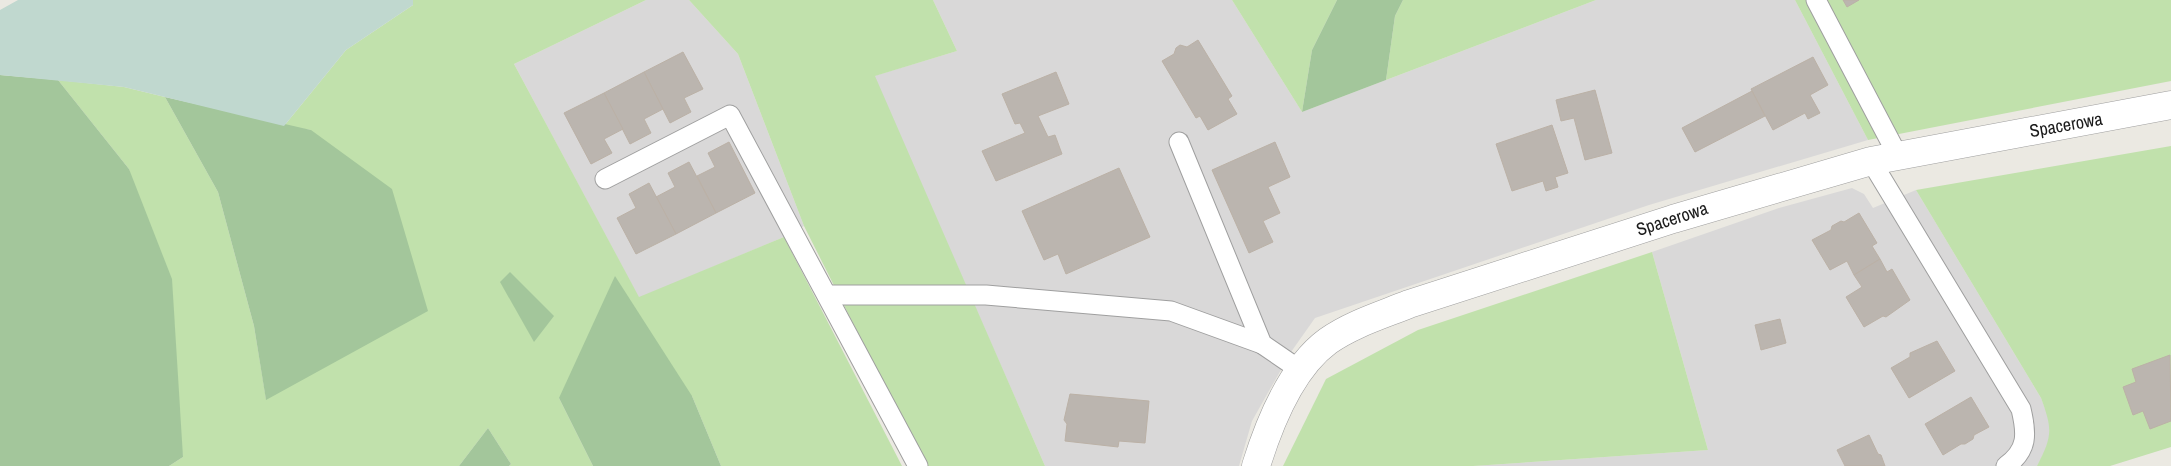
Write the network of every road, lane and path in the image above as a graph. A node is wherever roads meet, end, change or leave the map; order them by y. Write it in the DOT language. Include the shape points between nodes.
graph roads {
  1 [pos="1816,0"];
  2 [pos="2171,105"];
  3 [pos="1179,142"];
  4 [pos="1898,156"];
  5 [pos="1871,161"];
  6 [pos="605,179"];
  7 [pos="827,295"];
  8 [pos="1262,344"];
  9 [pos="1300,370"];
  10 [pos="918,466"];
  11 [pos="1256,466"];
  12 [pos="2006,466"];
  1 -- 4 [label="lane"];
  2 -- 4 [label="street, Spacerowa"];
  3 -- 8 [label="lane"];
  4 -- 5 [label="street, Spacerowa"];
  5 -- 9 [label="street, Spacerowa" via="1673,219 1409,304 1367,320 1328,341"];
  5 -- 12 [label="lane" via="2022,409 2026,429 2022,450"];
  6 -- 7 [label="lane" via="730,115"];
  7 -- 8 [label="lane" via="986,295 1171,311"];
  7 -- 10 [label="lane"];
  8 -- 9 [label="lane"];
  9 -- 11 [label="street, Spacerowa" via="1278,405"];
}
